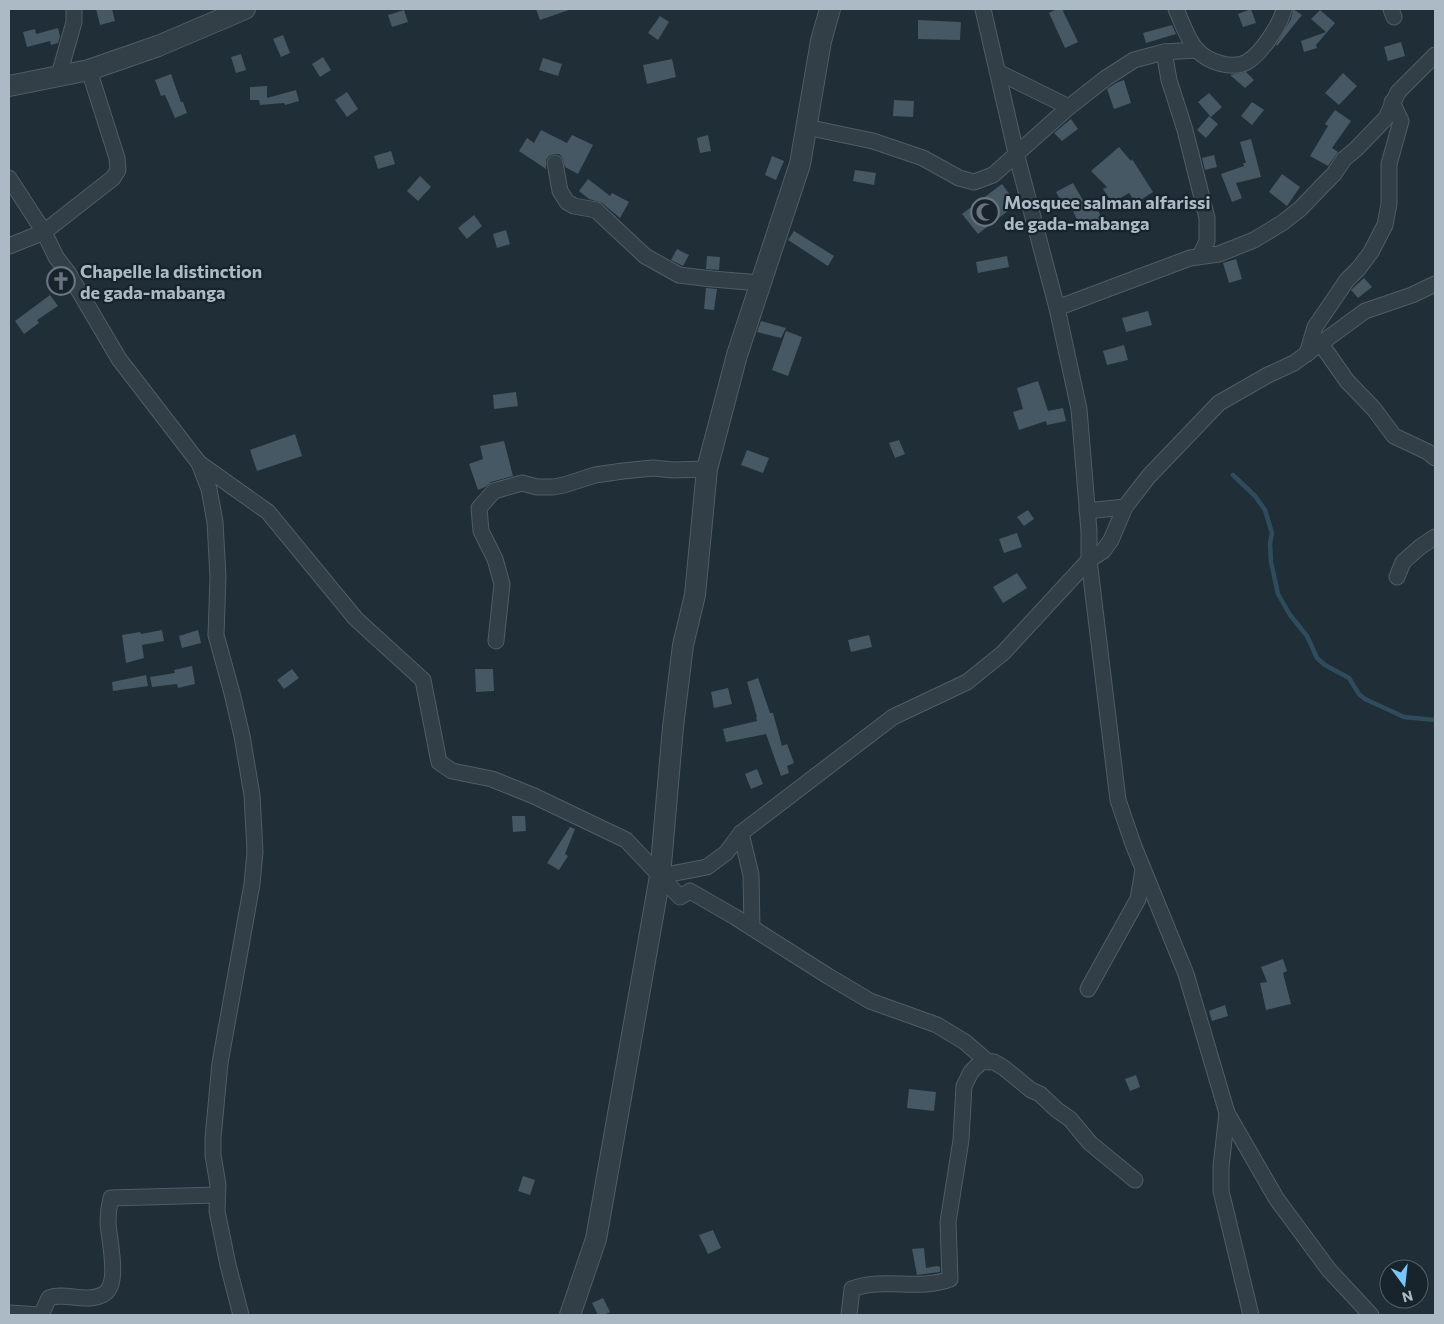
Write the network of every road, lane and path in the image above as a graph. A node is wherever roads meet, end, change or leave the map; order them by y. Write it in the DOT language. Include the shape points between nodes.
graph roads {
  1 [pos="74,9"];
  2 [pos="244,9"];
  3 [pos="830,9"];
  4 [pos="983,9"];
  5 [pos="1176,9"];
  6 [pos="1284,9"];
  7 [pos="1197,50"];
  8 [pos="1164,52"];
  9 [pos="1435,55"];
  10 [pos="89,70"];
  11 [pos="998,72"];
  12 [pos="59,75"];
  13 [pos="9,86"];
  14 [pos="1392,102"];
  15 [pos="1069,107"];
  16 [pos="806,127"];
  17 [pos="1016,153"];
  18 [pos="555,162"];
  19 [pos="9,178"];
  20 [pos="44,232"];
  21 [pos="9,246"];
  22 [pos="1200,256"];
  23 [pos="761,283"];
  24 [pos="1435,284"];
  25 [pos="1057,308"];
  26 [pos="1321,344"];
  27 [pos="1307,354"];
  28 [pos="1435,458"];
  29 [pos="199,463"];
  30 [pos="707,469"];
  31 [pos="1125,507"];
  32 [pos="1087,511"];
  33 [pos="1435,537"];
  34 [pos="1089,560"];
  35 [pos="1397,576"];
  36 [pos="496,641"];
  37 [pos="741,833"];
  38 [pos="1143,869"];
  39 [pos="660,876"];
  40 [pos="752,928"];
  41 [pos="1088,989"];
  42 [pos="988,1062"];
  43 [pos="1227,1113"];
  44 [pos="1135,1180"];
  45 [pos="217,1195"];
  46 [pos="9,1313"];
  47 [pos="241,1315"];
  48 [pos="570,1315"];
  49 [pos="849,1315"];
  50 [pos="1251,1315"];
  51 [pos="1370,1315"];
  1 -- 12 [label="street" via="74,22"];
  2 -- 10 [label="street" via="158,46"];
  3 -- 16 [label="street"];
  4 -- 11 [label="street"];
  5 -- 7 [label="street"];
  6 -- 7 [label="street" via="1283,17 1264,46 1247,62 1228,65"];
  7 -- 8 [label="street"];
  8 -- 15 [label="street" via="1134,60"];
  8 -- 22 [label="street" via="1207,218 1207,241"];
  9 -- 14 [label="street"];
  10 -- 12 [label="street"];
  10 -- 20 [label="street" via="118,170 113,178"];
  11 -- 15 [label="street"];
  11 -- 17 [label="street"];
  12 -- 13 [label="street"];
  14 -- 22 [label="street" via="1386,118 1344,158 1334,174 1300,209 1254,240 1219,254"];
  14 -- 27 [label="street" via="1400,121 1389,164 1389,204 1385,225 1371,252 1315,327"];
  15 -- 17 [label="street"];
  16 -- 17 [label="street" via="873,141 922,158 959,178 974,182 993,175"];
  16 -- 23 [label="street" via="794,181"];
  17 -- 25 [label="street"];
  18 -- 23 [label="street" via="560,191 568,202 596,210 645,256 680,275"];
  19 -- 20 [label="street"];
  20 -- 21 [label="street"];
  20 -- 29 [label="street" via="119,359"];
  22 -- 25 [label="street"];
  23 -- 30 [label="street" via="737,355"];
  24 -- 26 [label="street" via="1365,311"];
  25 -- 32 [label="street" via="1079,409"];
  26 -- 27 [label="street"];
  26 -- 28 [label="street" via="1347,381 1394,436"];
  27 -- 31 [label="street" via="1219,403"];
  29 -- 39 [label="street" via="268,512 356,619 423,680 439,762 452,770 492,780 534,796 626,840"];
  29 -- 45 [label="street" via="210,489 216,522 216,635 242,736 252,795 256,852 220,1063 213,1155"];
  30 -- 36 [label="street" via="623,471 559,486 537,487 522,483 494,491 479,508 481,531 496,559 502,584"];
  30 -- 39 [label="street" via="695,595 683,645 673,727"];
  31 -- 32 [label="street"];
  31 -- 34 [label="street" via="1111,540 1103,551"];
  32 -- 34 [label="street"];
  33 -- 35 [label="street" via="1403,562"];
  34 -- 37 [label="street" via="1003,654 967,682 892,717"];
  34 -- 38 [label="street" via="1118,800"];
  37 -- 39 [label="street" via="726,853 707,866"];
  37 -- 40 [label="street" via="751,876"];
  38 -- 41 [label="street" via="1138,899"];
  38 -- 43 [label="street" via="1186,974"];
  39 -- 40 [label="street" via="680,897 690,891"];
  39 -- 48 [label="street" via="596,1239"];
  40 -- 42 [label="street" via="870,1001 936,1025 965,1042"];
  42 -- 44 [label="street" via="1004,1068 1040,1094 1070,1119 1090,1143"];
  42 -- 49 [label="street" via="982,1061 964,1086 961,1140 948,1222 950,1280 936,1284 863,1285 852,1289"];
  43 -- 50 [label="street" via="1221,1167 1222,1191"];
  43 -- 51 [label="street" via="1276,1198 1329,1270"];
  45 -- 46 [label="street" via="111,1198 108,1220 113,1274 107,1292 89,1298 49,1298 41,1315"];
  45 -- 47 [label="street" via="217,1211"];
}
